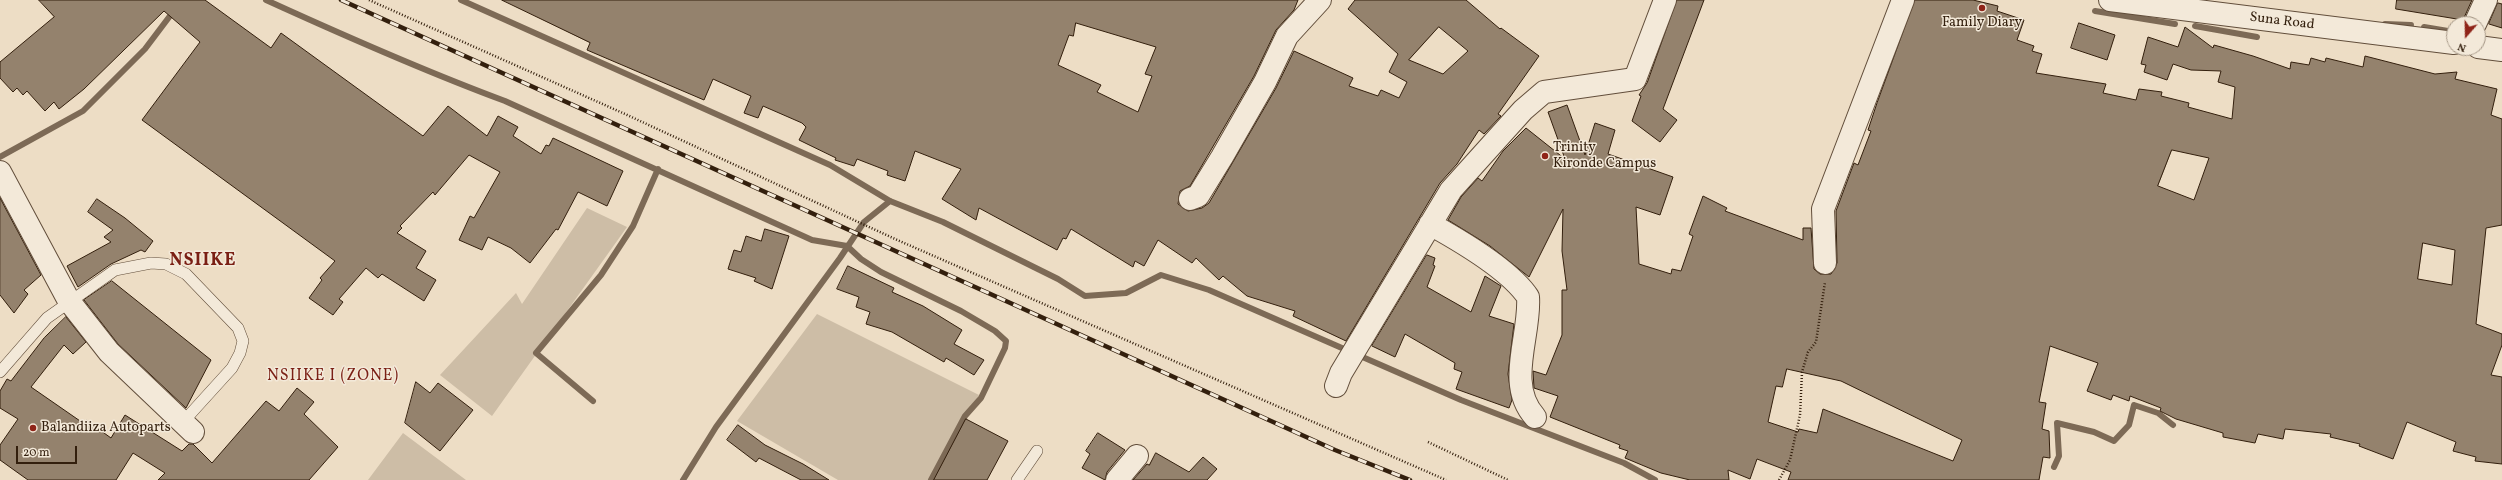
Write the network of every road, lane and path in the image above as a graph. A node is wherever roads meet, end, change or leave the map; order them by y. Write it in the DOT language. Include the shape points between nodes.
graph roads {
  1 [pos="369,0"];
  2 [pos="1320,0"];
  3 [pos="1665,0"];
  4 [pos="1903,0"];
  5 [pos="2486,0"];
  6 [pos="2124,1"];
  7 [pos="2479,16"];
  8 [pos="2446,42"];
  9 [pos="2486,48"];
  10 [pos="2502,50"];
  11 [pos="0,172"];
  12 [pos="1190,199"];
  13 [pos="1430,224"];
  14 [pos="1825,263"];
  15 [pos="69,301"];
  16 [pos="0,372"];
  17 [pos="1336,386"];
  18 [pos="1534,417"];
  19 [pos="188,427"];
  20 [pos="1428,442"];
  21 [pos="1037,451"];
  22 [pos="1137,456"];
  23 [pos="1017,480"];
  24 [pos="1117,480"];
  25 [pos="1446,480"];
  26 [pos="1508,480"];
  27 [pos="1779,480"];
  1 -- 25 [label="path" via="625,114 895,240"];
  2 -- 12 [label="street" via="1287,36 1222,157 1198,196"];
  3 -- 13 [label="street" via="1635,79 1544,92 1523,110 1469,168 1451,190"];
  4 -- 14 [label="street" via="1823,209"];
  5 -- 7 [label="street"];
  6 -- 8 [label="street, Suna Road"];
  9 -- 10 [label="street"];
  11 -- 15 [label="street"];
  13 -- 17 [label="street"];
  13 -- 18 [label="street" via="1460,241 1506,275 1528,296 1521,383 1525,404"];
  14 -- 27 [label="path" via="1824,292 1816,342 1808,352 1802,372 1800,415 1790,460"];
  15 -- 16 [label="lane" via="47,318"];
  15 -- 19 [label="street" via="109,352"];
  15 -- 19 [label="lane" via="115,270 166,264 186,274 238,328 243,341 240,353 232,368"];
  20 -- 26 [label="path"];
  21 -- 23 [label="lane"];
  22 -- 24 [label="street"];
}
